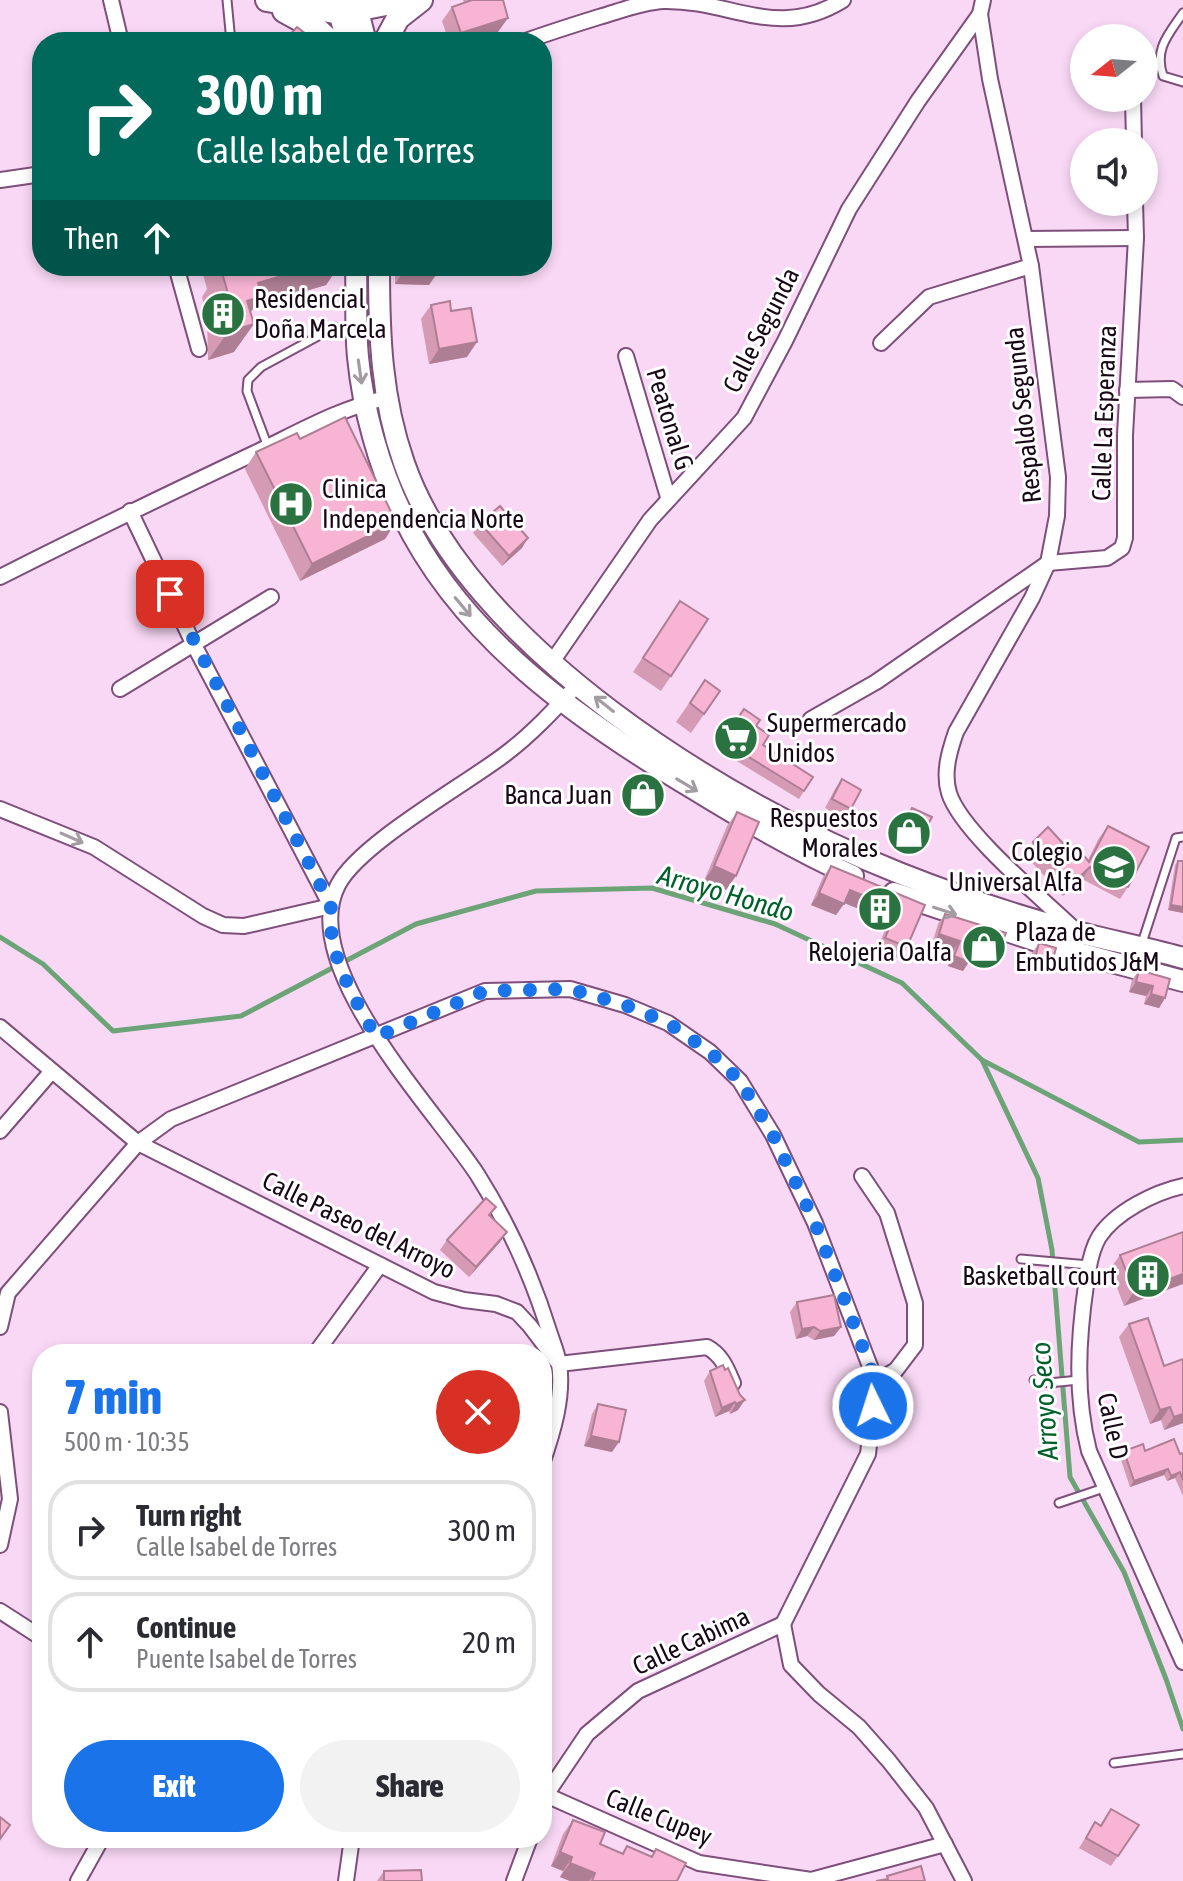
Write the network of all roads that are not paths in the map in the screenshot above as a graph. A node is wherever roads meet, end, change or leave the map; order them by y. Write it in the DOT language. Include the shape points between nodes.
graph roads {
  1 [pos="111,0"];
  2 [pos="227,0"];
  3 [pos="264,0"];
  4 [pos="406,0"];
  5 [pos="421,0"];
  6 [pos="843,0"];
  7 [pos="638,2"];
  8 [pos="347,6"];
  9 [pos="982,7"];
  10 [pos="1183,13"];
  11 [pos="119,32"];
  12 [pos="230,32"];
  13 [pos="319,32"];
  14 [pos="347,32"];
  15 [pos="361,32"];
  16 [pos="390,32"];
  17 [pos="552,32"];
  18 [pos="1183,82"];
  19 [pos="32,175"];
  20 [pos="0,180"];
  21 [pos="1135,216"];
  22 [pos="1136,238"];
  23 [pos="1026,239"];
  24 [pos="1031,266"];
  25 [pos="179,276"];
  26 [pos="356,276"];
  27 [pos="379,276"];
  28 [pos="335,327"];
  29 [pos="881,343"];
  30 [pos="199,349"];
  31 [pos="626,356"];
  32 [pos="1127,390"];
  33 [pos="1183,397"];
  34 [pos="386,398"];
  35 [pos="364,402"];
  36 [pos="268,447"];
  37 [pos="668,497"];
  38 [pos="130,511"];
  39 [pos="1048,563"];
  40 [pos="0,577"];
  41 [pos="271,597"];
  42 [pos="193,643"];
  43 [pos="552,662"];
  44 [pos="578,684"];
  45 [pos="120,689"];
  46 [pos="562,701"];
  47 [pos="811,719"];
  48 [pos="0,809"];
  49 [pos="1183,837"];
  50 [pos="331,906"];
  51 [pos="1076,931"];
  52 [pos="1141,947"];
  53 [pos="1183,958"];
  54 [pos="1183,981"];
  55 [pos="0,1027"];
  56 [pos="376,1037"];
  57 [pos="52,1071"];
  58 [pos="0,1131"];
  59 [pos="138,1143"];
  60 [pos="862,1176"];
  61 [pos="1183,1186"];
  62 [pos="1021,1259"];
  63 [pos="380,1265"];
  64 [pos="1089,1265"];
  65 [pos="4,1291"];
  66 [pos="0,1327"];
  67 [pos="322,1344"];
  68 [pos="544,1344"];
  69 [pos="552,1355"];
  70 [pos="559,1364"];
  71 [pos="1034,1380"];
  72 [pos="1076,1380"];
  73 [pos="876,1382"];
  74 [pos="742,1401"];
  75 [pos="0,1412"];
  76 [pos="552,1434"];
  77 [pos="1098,1490"];
  78 [pos="1059,1503"];
  79 [pos="0,1545"];
  80 [pos="0,1611"];
  81 [pos="783,1624"];
  82 [pos="32,1632"];
  83 [pos="1178,1636"];
  84 [pos="1183,1662"];
  85 [pos="1179,1755"];
  86 [pos="1114,1763"];
  87 [pos="552,1788"];
  88 [pos="552,1803"];
  89 [pos="945,1844"];
  90 [pos="96,1848"];
  91 [pos="351,1848"];
  92 [pos="526,1848"];
  93 [pos="78,1881"];
  94 [pos="346,1881"];
  95 [pos="514,1881"];
  96 [pos="964,1881"];
  1 -- 11 [label="street"];
  2 -- 12 [label="lane"];
  3 -- 8 [label="main road"];
  3 -- 13 [label="main road"];
  4 -- 8 [label="main road"];
  5 -- 16 [label="main road" via="398,18"];
  6 -- 7 [label="street" via="794,19 692,2"];
  7 -- 17 [label="street"];
  8 -- 14 [label="main road"];
  8 -- 15 [label="main road"];
  9 -- 23 [label="street, Respaldo Segunda" via="990,79"];
  9 -- 37 [label="street, Calle Segunda" via="849,209 744,418"];
  10 -- 18 [label="lane" via="1158,60 1163,76"];
  19 -- 20 [label="street"];
  21 -- 22 [label="street, Calle La Esperanza"];
  22 -- 23 [label="street"];
  22 -- 32 [label="street, Calle La Esperanza"];
  23 -- 24 [label="street, Respaldo Segunda"];
  24 -- 29 [label="street" via="929,297"];
  24 -- 39 [label="street, Respaldo Segunda" via="1058,477"];
  25 -- 30 [label="street"];
  26 -- 35 [label="main road, one-way" via="357,355"];
  27 -- 34 [label="main road"];
  28 -- 36 [label="lane" via="261,367 248,380 247,391"];
  31 -- 37 [label="street, Peatonal G"];
  32 -- 33 [label="street" via="1172,389"];
  32 -- 39 [label="street, Calle La Esperanza" via="1122,548 1107,558"];
  34 -- 35 [label="street"];
  34 -- 43 [label="main road" via="404,464 435,529 484,596"];
  35 -- 36 [label="street"];
  35 -- 46 [label="main road, one-way" via="402,514 441,581 495,644"];
  36 -- 38 [label="street"];
  37 -- 43 [label="street, Calle Segunda"];
  38 -- 40 [label="street"];
  38 -- 42 [label="street"];
  39 -- 47 [label="street" via="876,682"];
  39 -- 51 [label="street, Respaldo Segunda" via="956,732 946,778 962,819"];
  41 -- 42 [label="street"];
  42 -- 45 [label="street"];
  42 -- 50 [label="street"];
  43 -- 44 [label="main road"];
  44 -- 46 [label="street"];
  51 -- 44 [label="main road, one-way" via="900,873 806,831 687,762"];
  46 -- 50 [label="street" via="506,754 376,845 339,882"];
  46 -- 54 [label="main road, one-way" via="773,837 872,885 1052,946"];
  48 -- 50 [label="street, one-way" via="94,847 223,925 244,926"];
  49 -- 52 [label="lane" via="1176,838 1171,851"];
  50 -- 56 [label="street" via="335,954"];
  51 -- 52 [label="main road"];
  52 -- 53 [label="main road"];
  55 -- 57 [label="street, Calle Paseo del Arroyo"];
  56 -- 59 [label="street" via="171,1119"];
  56 -- 70 [label="street" via="479,1177 514,1244"];
  56 -- 73 [label="street" via="485,991 570,989 668,1023 740,1081 773,1135 815,1223"];
  57 -- 58 [label="street"];
  57 -- 59 [label="street, Calle Paseo del Arroyo"];
  59 -- 63 [label="street, Calle Paseo del Arroyo"];
  59 -- 65 [label="street"];
  60 -- 73 [label="street" via="887,1213 915,1303 915,1345 896,1370"];
  61 -- 64 [label="street, Calle D" via="1139,1204 1115,1221 1099,1237"];
  62 -- 64 [label="lane"];
  63 -- 67 [label="street"];
  63 -- 68 [label="street, Calle Paseo del Arroyo" via="434,1292 517,1312"];
  64 -- 72 [label="street, Calle D"];
  65 -- 66 [label="street"];
  69 -- 70 [label="street, Calle Paseo del Arroyo"];
  70 -- 74 [label="street" via="707,1347 723,1361"];
  70 -- 76 [label="street"];
  71 -- 72 [label="lane"];
  72 -- 77 [label="street, Calle D"];
  73 -- 81 [label="street" via="868,1454"];
  75 -- 79 [label="street" via="10,1499"];
  77 -- 78 [label="lane"];
  77 -- 83 [label="street, Calle D"];
  80 -- 82 [label="street"];
  81 -- 87 [label="street, Calle Cabima" via="638,1691 587,1734"];
  81 -- 89 [label="street, Calle Cabima" via="791,1665 889,1761 926,1808"];
  83 -- 84 [label="street, Calle D"];
  85 -- 86 [label="lane"];
  88 -- 89 [label="street, Calle Cupey" via="699,1863 811,1880"];
  89 -- 96 [label="street, Calle Cabima"];
  90 -- 93 [label="street"];
  91 -- 94 [label="street"];
  92 -- 95 [label="street"];
}
